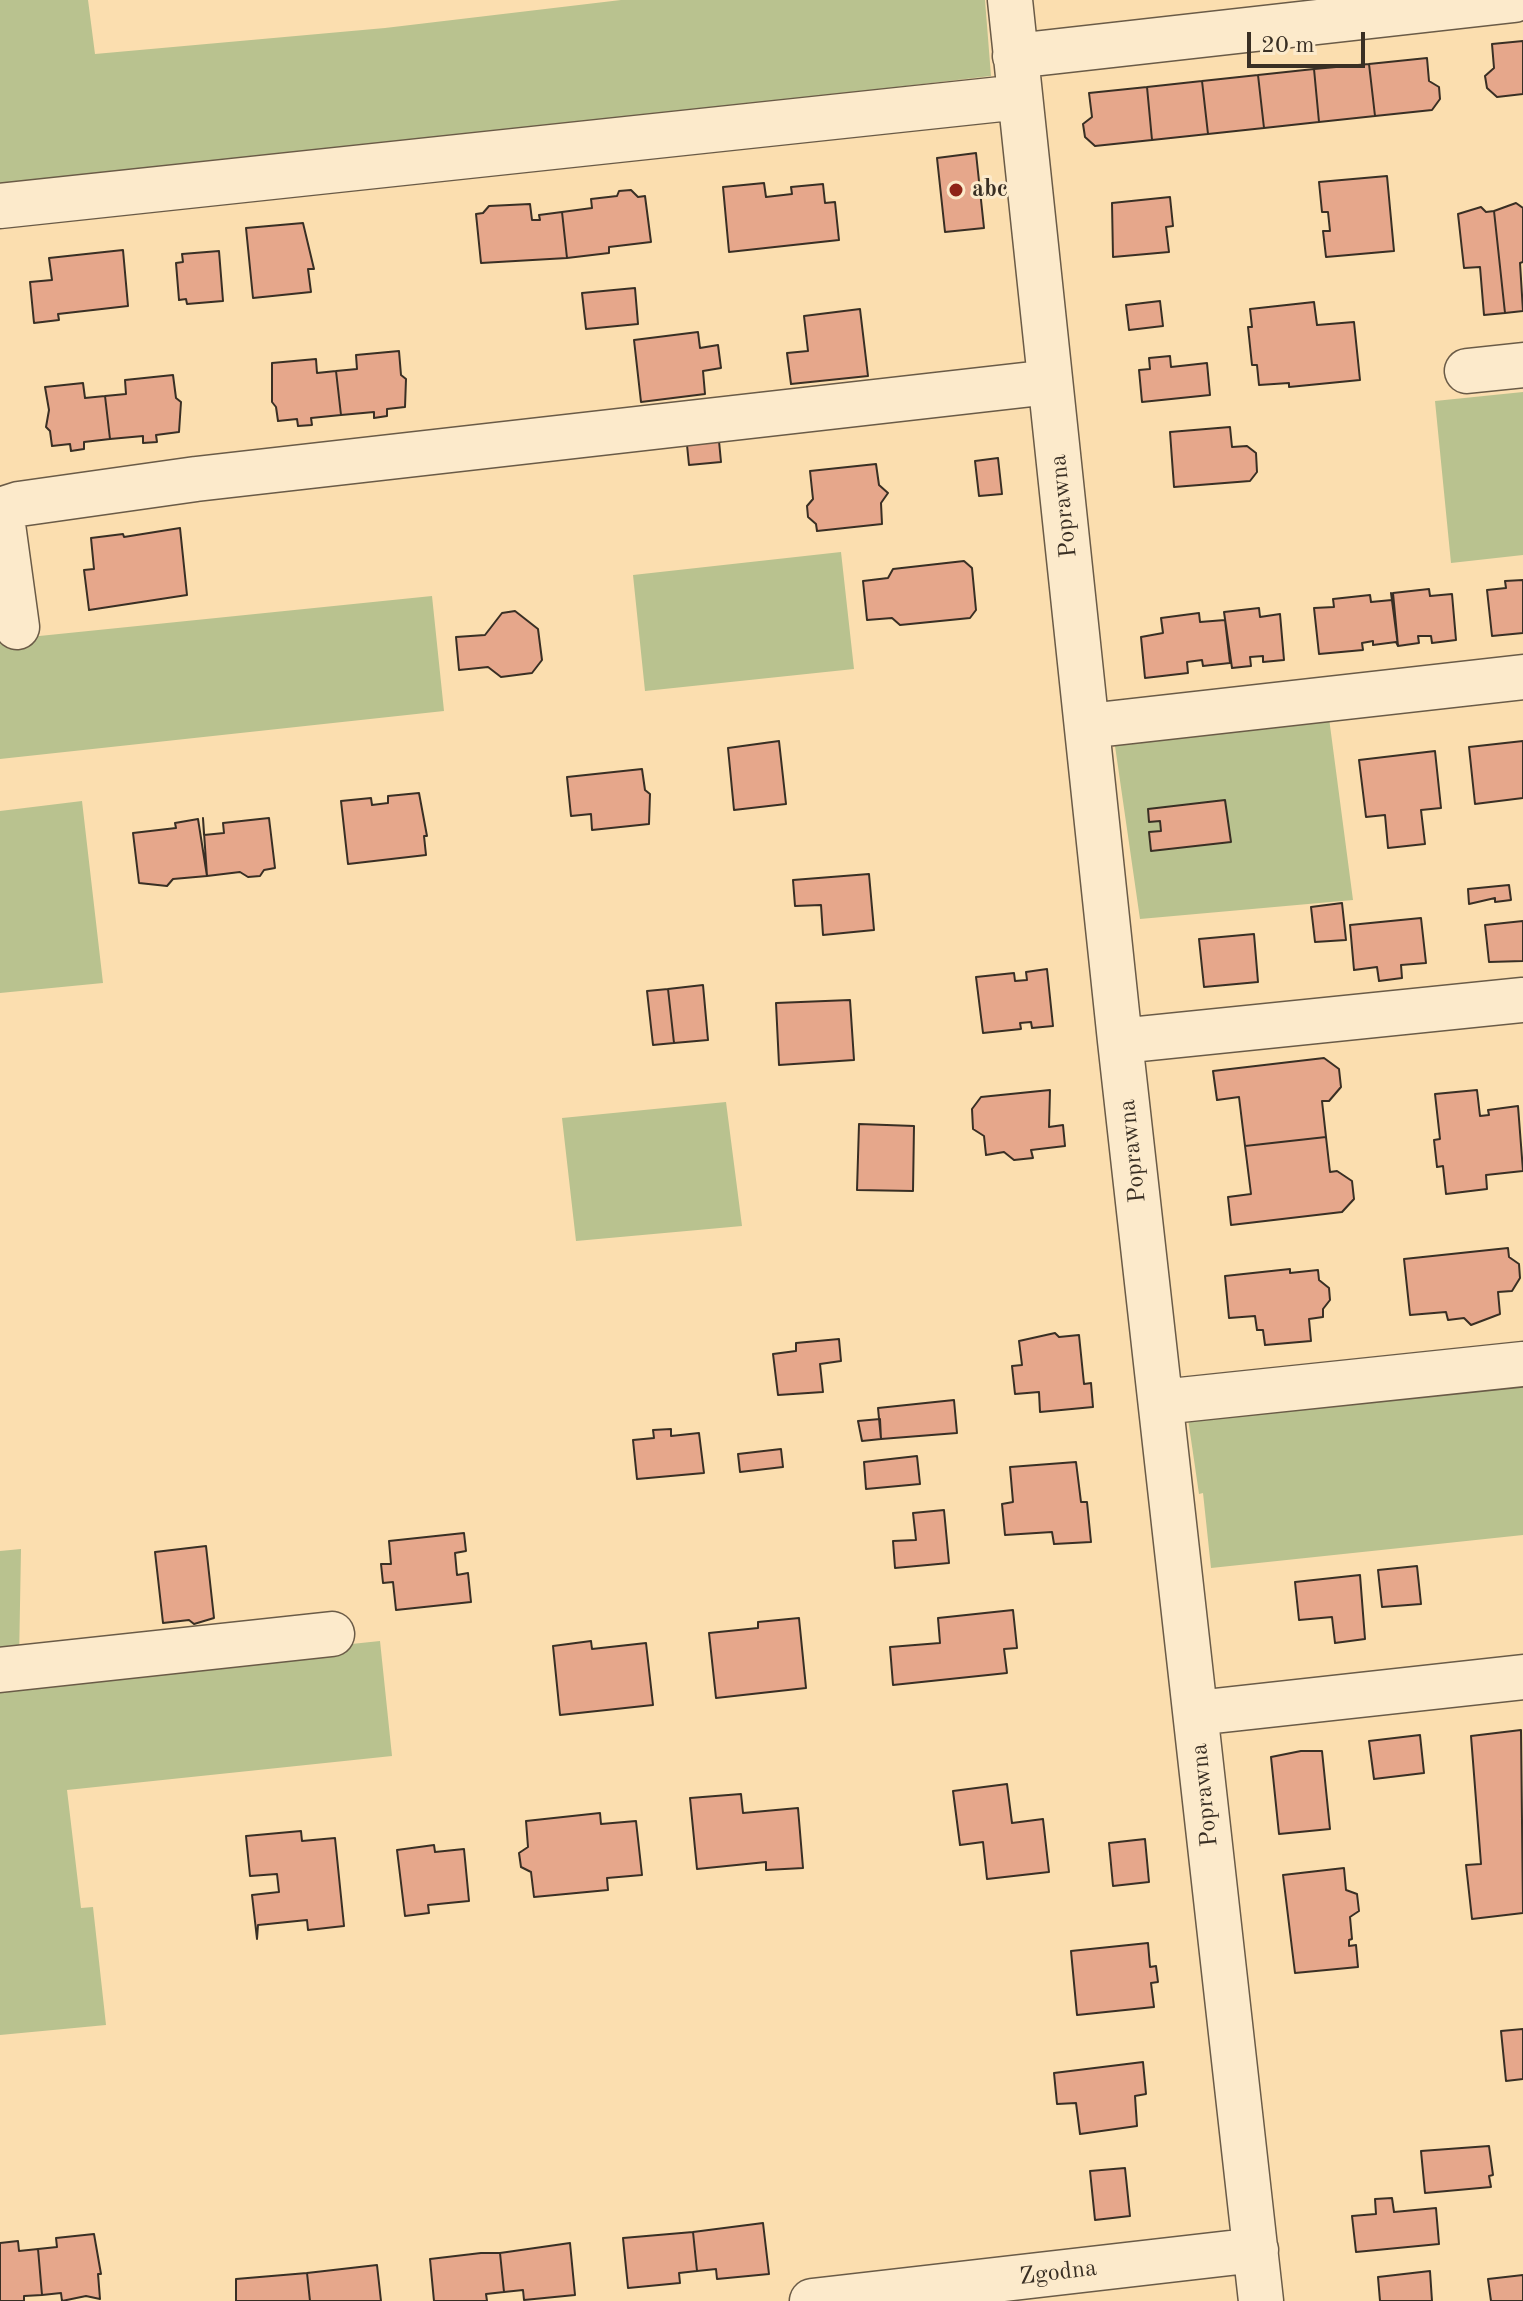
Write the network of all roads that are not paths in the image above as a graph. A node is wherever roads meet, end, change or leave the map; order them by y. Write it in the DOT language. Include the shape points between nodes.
graph roads {
  1 [pos="1010,0"];
  2 [pos="1514,0"];
  3 [pos="1017,76"];
  4 [pos="0,206"];
  5 [pos="1523,365"];
  6 [pos="1467,371"];
  7 [pos="1050,382"];
  8 [pos="1,510"];
  9 [pos="17,627"];
  10 [pos="1523,677"];
  11 [pos="1088,726"];
  12 [pos="1523,1000"];
  13 [pos="1120,1041"];
  14 [pos="1523,1364"];
  15 [pos="1161,1402"];
  16 [pos="332,1634"];
  17 [pos="0,1670"];
  18 [pos="1523,1677"];
  19 [pos="1523,1703"];
  20 [pos="1197,1726"];
  21 [pos="1256,2250"];
  22 [pos="812,2301"];
  23 [pos="1261,2301"];
  1 -- 3 [label="street, Poprawna"];
  2 -- 3 [label="street"];
  3 -- 4 [label="street"];
  3 -- 7 [label="street, Poprawna"];
  5 -- 6 [label="street"];
  7 -- 8 [label="street" via="196,479"];
  7 -- 11 [label="street, Poprawna"];
  8 -- 9 [label="street"];
  10 -- 11 [label="street"];
  11 -- 13 [label="street, Poprawna"];
  12 -- 13 [label="street"];
  13 -- 15 [label="street, Poprawna"];
  14 -- 15 [label="street"];
  15 -- 20 [label="street, Poprawna"];
  16 -- 17 [label="street"];
  18 -- 20 [label="street"];
  19 -- 20 [label="street"];
  20 -- 21 [label="street, Poprawna"];
  21 -- 22 [label="street, Zgodna"];
  21 -- 23 [label="street, Poprawna"];
}
